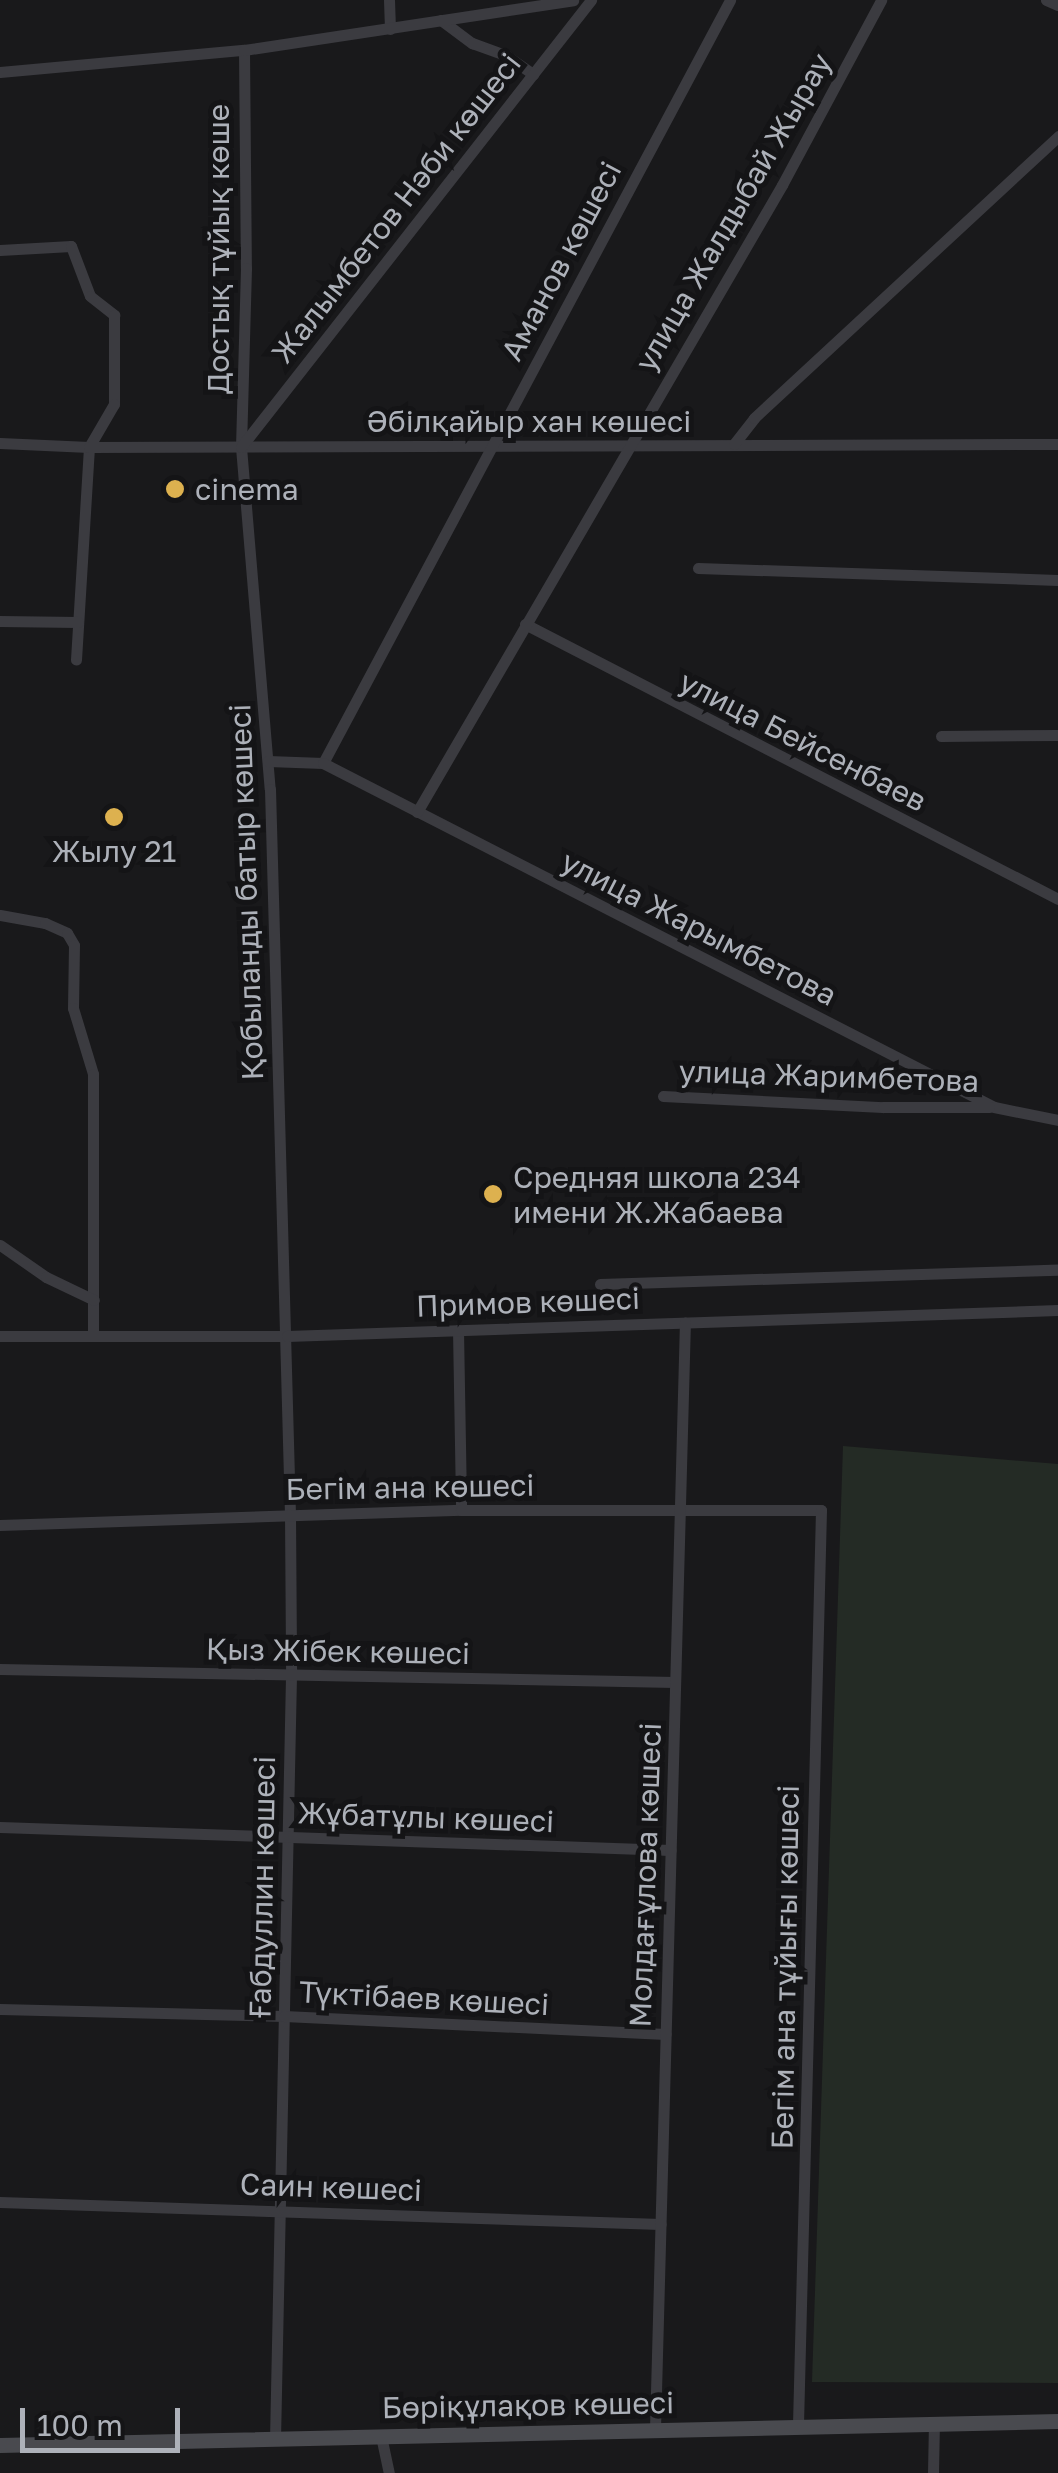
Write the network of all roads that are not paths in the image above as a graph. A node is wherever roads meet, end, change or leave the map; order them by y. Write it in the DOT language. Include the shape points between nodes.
graph roads {
  1 [pos="389,0"];
  2 [pos="574,0"];
  3 [pos="591,0"];
  4 [pos="730,0"];
  5 [pos="881,0"];
  6 [pos="1046,0"];
  7 [pos="1058,5"];
  8 [pos="441,20"];
  9 [pos="390,29"];
  10 [pos="244,50"];
  11 [pos="0,72"];
  12 [pos="533,74"];
  13 [pos="1058,136"];
  14 [pos="0,250"];
  15 [pos="0,443"];
  16 [pos="734,444"];
  17 [pos="1058,444"];
  18 [pos="628,445"];
  19 [pos="88,447"];
  20 [pos="241,447"];
  21 [pos="490,447"];
  22 [pos="698,568"];
  23 [pos="1058,580"];
  24 [pos="0,621"];
  25 [pos="78,622"];
  26 [pos="525,624"];
  27 [pos="76,660"];
  28 [pos="1058,735"];
  29 [pos="941,736"];
  30 [pos="268,761"];
  31 [pos="323,763"];
  32 [pos="417,812"];
  33 [pos="1058,899"];
  34 [pos="0,915"];
  35 [pos="664,1096"];
  36 [pos="994,1107"];
  37 [pos="1058,1120"];
  38 [pos="0,1244"];
  39 [pos="1058,1270"];
  40 [pos="600,1284"];
  41 [pos="94,1300"];
  42 [pos="1058,1310"];
  43 [pos="685,1322"];
  44 [pos="458,1330"];
  45 [pos="0,1336"];
  46 [pos="93,1336"];
  47 [pos="287,1336"];
  48 [pos="676,1507"];
  49 [pos="461,1510"];
  50 [pos="821,1510"];
  51 [pos="290,1514"];
  52 [pos="0,1525"];
  53 [pos="0,1669"];
  54 [pos="292,1676"];
  55 [pos="675,1682"];
  56 [pos="0,1827"];
  57 [pos="288,1837"];
  58 [pos="671,1850"];
  59 [pos="0,2009"];
  60 [pos="284,2016"];
  61 [pos="666,2034"];
  62 [pos="0,2202"];
  63 [pos="280,2210"];
  64 [pos="660,2224"];
  65 [pos="1058,2421"];
  66 [pos="934,2423"];
  67 [pos="798,2426"];
  68 [pos="655,2429"];
  69 [pos="381,2436"];
  70 [pos="275,2439"];
  71 [pos="0,2446"];
  72 [pos="389,2473"];
  73 [pos="933,2473"];
  1 -- 9 [label="street"];
  2 -- 8 [label="street"];
  3 -- 12 [label="street, Жалымбетов Нәби көшесі"];
  4 -- 21 [label="street, Аманов көшесі"];
  5 -- 18 [label="street, улица Жалдыбай Жырау"];
  6 -- 7 [label="street"];
  8 -- 9 [label="street"];
  8 -- 12 [label="street"];
  9 -- 10 [label="street"];
  10 -- 11 [label="street"];
  10 -- 20 [label="street, Достық тұйық көше"];
  12 -- 20 [label="street, Жалымбетов Нәби көшесі"];
  13 -- 16 [label="street" via="754,418"];
  14 -- 19 [label="street" via="71,246 90,296 114,315 114,404"];
  15 -- 19 [label="street, Әбілқайыр хан көшесі"];
  16 -- 17 [label="street, Әбілқайыр хан көшесі"];
  16 -- 18 [label="street, Әбілқайыр хан көшесі"];
  18 -- 21 [label="street, Әбілқайыр хан көшесі"];
  18 -- 26 [label="street, улица Жалдыбай Жырау"];
  19 -- 20 [label="street, Әбілқайыр хан көшесі"];
  19 -- 25 [label="street"];
  20 -- 21 [label="street, Әбілқайыр хан көшесі"];
  20 -- 30 [label="street, Қобыланды батыр көшесі"];
  21 -- 31 [label="street, Аманов көшесі"];
  22 -- 23 [label="street"];
  24 -- 25 [label="street"];
  25 -- 27 [label="street"];
  26 -- 32 [label="street, улица Жалдыбай Жырау"];
  26 -- 33 [label="street, улица Бейсенбаев"];
  28 -- 29 [label="street"];
  30 -- 31 [label="street"];
  30 -- 47 [label="street, Қобыланды батыр көшесі"];
  31 -- 32 [label="street, улица Жарымбетова"];
  32 -- 36 [label="street, улица Жарымбетова"];
  34 -- 41 [label="street" via="45,923 68,933 74,945 72,1008 93,1074"];
  35 -- 36 [label="street, улица Жаримбетова"];
  36 -- 37 [label="street, улица Жарымбетова"];
  38 -- 41 [label="street" via="46,1278"];
  39 -- 40 [label="street"];
  41 -- 46 [label="street"];
  42 -- 43 [label="street, Примов көшесі"];
  43 -- 44 [label="street, Примов көшесі"];
  43 -- 48 [label="street, Молдағұлова көшесі"];
  44 -- 47 [label="street, Примов көшесі"];
  44 -- 49 [label="street"];
  45 -- 46 [label="street, Примов көшесі"];
  46 -- 47 [label="street, Примов көшесі"];
  47 -- 51 [label="street, Ғабдуллин көшесі"];
  48 -- 49 [label="street, Бегім ана көшесі"];
  48 -- 50 [label="street, Бегім ана көшесі"];
  48 -- 55 [label="street, Молдағұлова көшесі"];
  49 -- 51 [label="street, Бегім ана көшесі"];
  50 -- 67 [label="street, Бегім ана тұйығы көшесі"];
  51 -- 52 [label="street, Бегім ана көшесі"];
  51 -- 54 [label="street, Ғабдуллин көшесі"];
  53 -- 54 [label="street, Қыз Жібек көшесі"];
  54 -- 55 [label="street, Қыз Жібек көшесі"];
  54 -- 57 [label="street, Ғабдуллин көшесі"];
  55 -- 58 [label="street, Молдағұлова көшесі"];
  56 -- 57 [label="street, Жұбатұлы көшесі"];
  57 -- 58 [label="street, Жұбатұлы көшесі"];
  57 -- 60 [label="street, Ғабдуллин көшесі"];
  58 -- 61 [label="street, Молдағұлова көшесі"];
  59 -- 60 [label="street, Түктібаев көшесі"];
  60 -- 61 [label="street, Түктібаев көшесі"];
  60 -- 63 [label="street, Ғабдуллин көшесі"];
  61 -- 64 [label="street, Молдағұлова көшесі"];
  62 -- 63 [label="street, Саин көшесі"];
  63 -- 64 [label="street, Саин көшесі"];
  63 -- 70 [label="street, Ғабдуллин көшесі"];
  64 -- 68 [label="street, Молдағұлова көшесі"];
  65 -- 66 [label="street, Бөріқұлақов көшесі"];
  66 -- 67 [label="street, Бөріқұлақов көшесі"];
  66 -- 73 [label="street"];
  67 -- 68 [label="street, Бөріқұлақов көшесі"];
  68 -- 69 [label="street, Бөріқұлақов көшесі"];
  69 -- 70 [label="street, Бөріқұлақов көшесі"];
  69 -- 72 [label="street"];
  70 -- 71 [label="street, Бөріқұлақов көшесі"];
}
